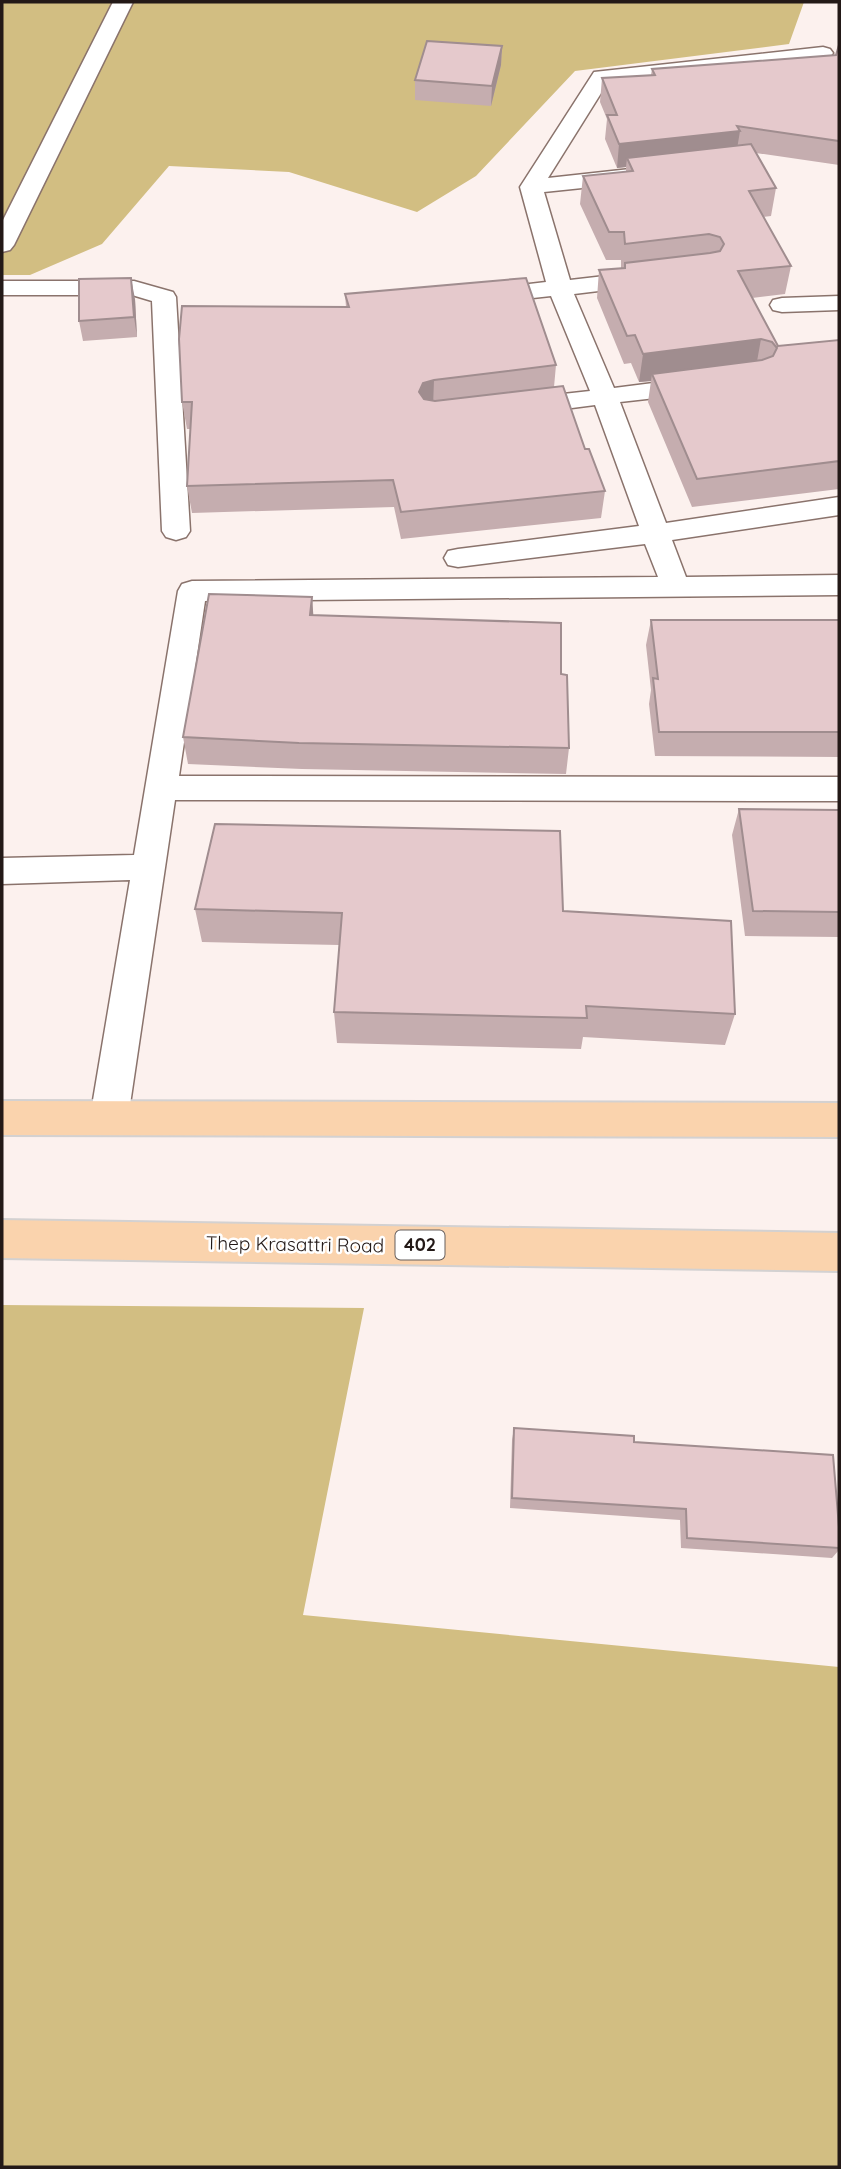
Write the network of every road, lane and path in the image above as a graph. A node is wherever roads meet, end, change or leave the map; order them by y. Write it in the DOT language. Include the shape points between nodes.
graph roads {
  1 [pos="122,2"];
  2 [pos="823,54"];
  3 [pos="652,174"];
  4 [pos="531,187"];
  5 [pos="2,245"];
  6 [pos="665,276"];
  7 [pos="2,288"];
  8 [pos="560,288"];
  9 [pos="458,300"];
  10 [pos="839,303"];
  11 [pos="782,305"];
  12 [pos="728,382"];
  13 [pos="605,396"];
  14 [pos="500,410"];
  15 [pos="839,506"];
  16 [pos="176,531"];
  17 [pos="657,533"];
  18 [pos="458,558"];
  19 [pos="839,585"];
  20 [pos="676,588"];
  21 [pos="161,788"];
  22 [pos="839,789"];
  23 [pos="148,867"];
  24 [pos="2,871"];
  25 [pos="2,1118"];
  26 [pos="109,1118"];
  27 [pos="839,1120"];
  28 [pos="2,1239"];
  29 [pos="839,1252"];
  1 -- 5 [label="street"];
  2 -- 4 [label="street" via="601,76"];
  3 -- 4 [label="street"];
  4 -- 8 [label="street"];
  6 -- 8 [label="street"];
  7 -- 16 [label="street" via="134,288 164,297"];
  8 -- 9 [label="street"];
  8 -- 13 [label="street"];
  10 -- 11 [label="street"];
  12 -- 13 [label="street"];
  13 -- 14 [label="street"];
  13 -- 17 [label="street"];
  15 -- 17 [label="street"];
  17 -- 18 [label="street"];
  17 -- 20 [label="street"];
  19 -- 20 [label="street"];
  20 -- 21 [label="street" via="192,591"];
  21 -- 22 [label="street"];
  21 -- 23 [label="street"];
  23 -- 24 [label="street"];
  23 -- 26 [label="street"];
  25 -- 26 [label="main road"];
  26 -- 27 [label="main road"];
  28 -- 29 [label="main road, Thep Krasattri Road / 402"];
}
